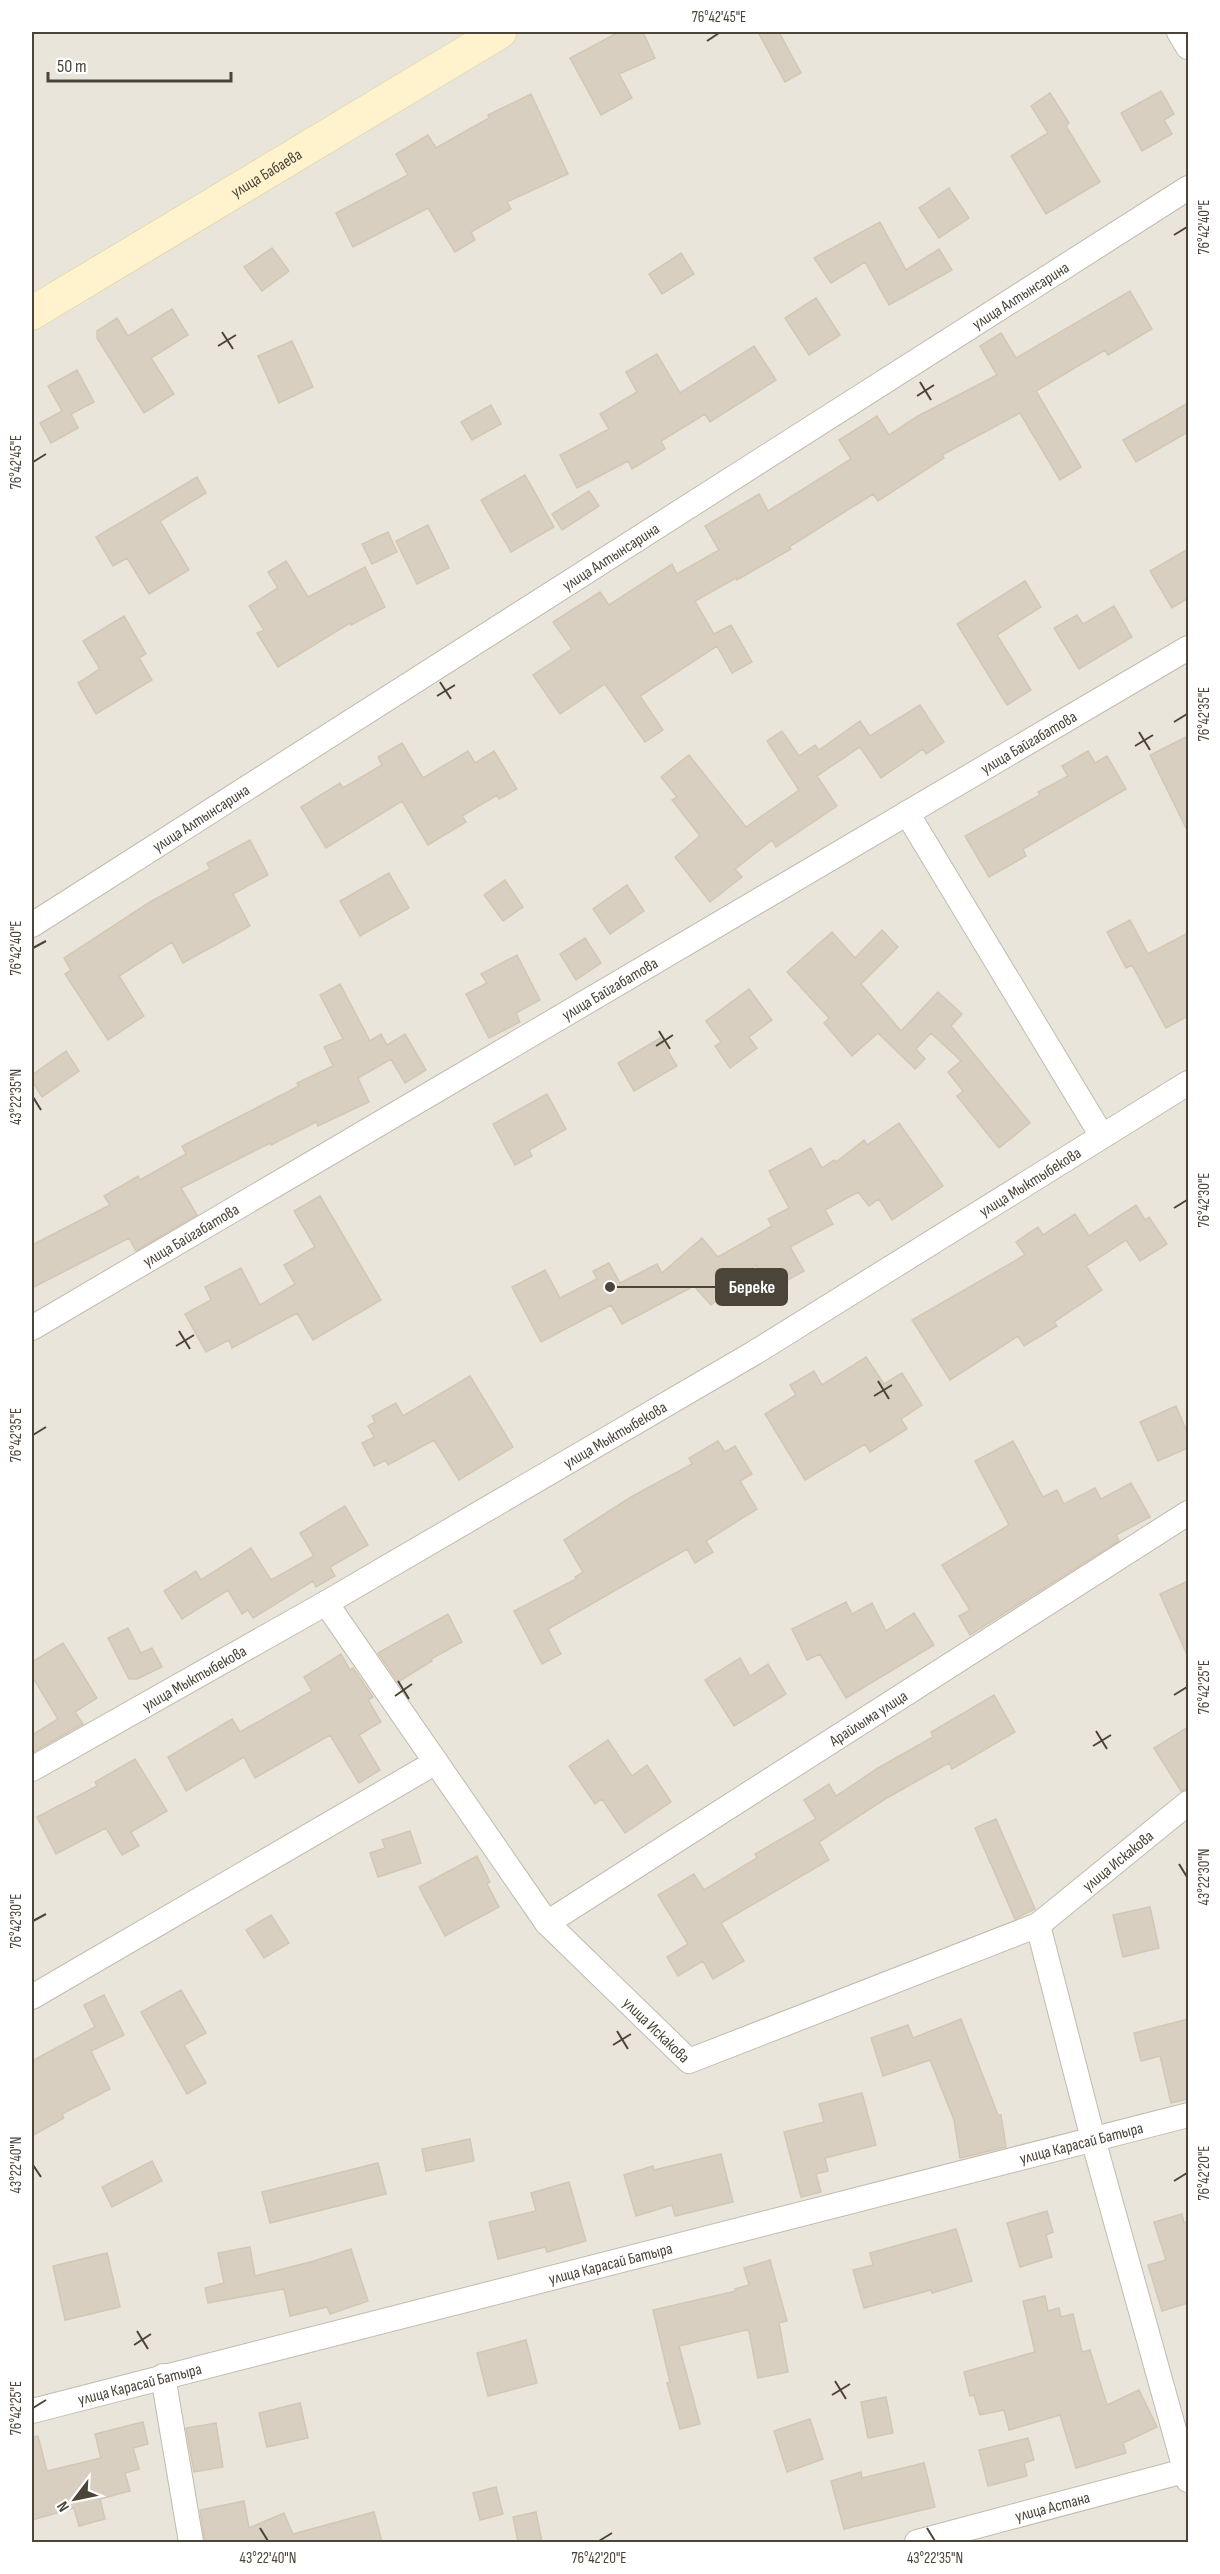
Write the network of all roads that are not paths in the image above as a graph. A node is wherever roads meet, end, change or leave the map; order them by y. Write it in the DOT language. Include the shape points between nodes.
graph roads {
  1 [pos="500,32"];
  2 [pos="1179,32"];
  3 [pos="1188,48"];
  4 [pos="1188,188"];
  5 [pos="32,313"];
  6 [pos="1188,648"];
  7 [pos="907,813"];
  8 [pos="32,925"];
  9 [pos="1188,1083"];
  10 [pos="1102,1136"];
  11 [pos="32,1328"];
  12 [pos="1188,1513"];
  13 [pos="326,1603"];
  14 [pos="436,1762"];
  15 [pos="32,1769"];
  16 [pos="1188,1803"];
  17 [pos="547,1923"];
  18 [pos="1038,1925"];
  19 [pos="32,1997"];
  20 [pos="1188,2115"];
  21 [pos="1093,2139"];
  22 [pos="163,2376"];
  23 [pos="32,2411"];
  24 [pos="1188,2473"];
  25 [pos="191,2542"];
  26 [pos="916,2542"];
  1 -- 5 [label="street, улица Бабаева"];
  2 -- 3 [label="street"];
  4 -- 8 [label="street, улица Алтынсарина"];
  6 -- 7 [label="street, улица Байгабатова"];
  7 -- 10 [label="street"];
  7 -- 11 [label="street, улица Байгабатова"];
  9 -- 10 [label="street, улица Мыктыбекова"];
  10 -- 13 [label="street, улица Мыктыбекова" via="754,1353"];
  12 -- 17 [label="street, Арайлыма улица"];
  13 -- 14 [label="street, улица Искакова"];
  13 -- 15 [label="street, улица Мыктыбекова"];
  14 -- 17 [label="street, улица Искакова"];
  14 -- 19 [label="street"];
  16 -- 18 [label="street, улица Искакова"];
  17 -- 18 [label="street, улица Искакова" via="689,2061"];
  18 -- 21 [label="street"];
  20 -- 21 [label="street, улица Карасай Батыра"];
  21 -- 22 [label="street, улица Карасай Батыра"];
  21 -- 24 [label="street"];
  22 -- 23 [label="street, улица Карасай Батыра"];
  22 -- 25 [label="street"];
  24 -- 26 [label="street, улица Астана"];
}
